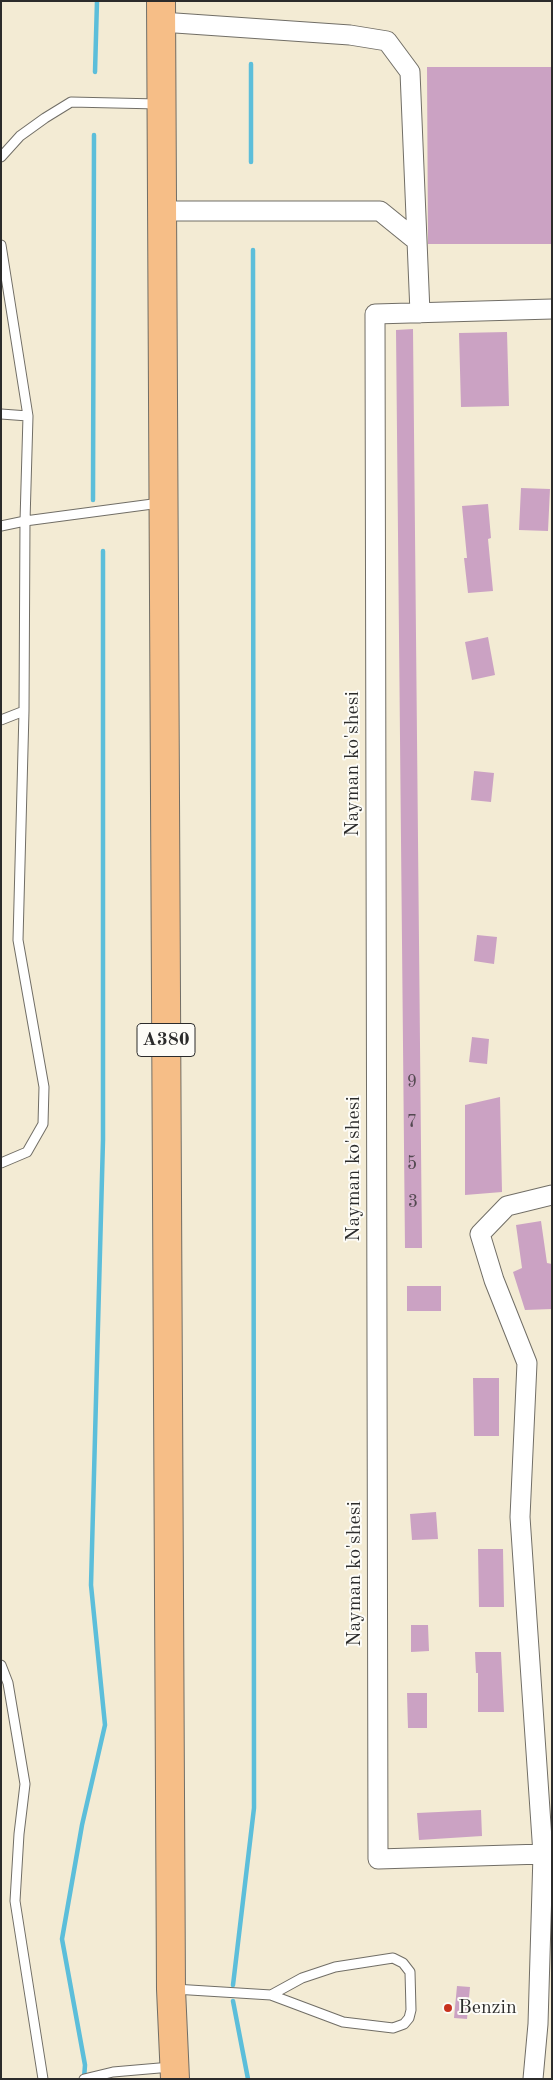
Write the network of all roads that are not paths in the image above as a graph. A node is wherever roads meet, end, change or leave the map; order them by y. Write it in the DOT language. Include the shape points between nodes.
graph roads {
  1 [pos="161,12"];
  2 [pos="160,104"];
  3 [pos="1,158"];
  4 [pos="161,212"];
  5 [pos="417,241"];
  6 [pos="1,245"];
  7 [pos="552,309"];
  8 [pos="420,313"];
  9 [pos="1,414"];
  10 [pos="28,416"];
  11 [pos="163,503"];
  12 [pos="25,521"];
  13 [pos="1,526"];
  14 [pos="24,711"];
  15 [pos="1,720"];
  16 [pos="1,1163"];
  17 [pos="552,1195"];
  18 [pos="1,1666"];
  19 [pos="543,1854"];
  20 [pos="171,1989"];
  21 [pos="271,1995"];
  22 [pos="174,2073"];
  23 [pos="43,2079"];
  24 [pos="84,2079"];
  25 [pos="533,2079"];
  1 -- 2 [label="highway, A380"];
  1 -- 5 [label="street" via="386,41 410,72"];
  2 -- 3 [label="lane" via="72,102 20,136"];
  2 -- 4 [label="highway, A380"];
  4 -- 5 [label="street" via="380,211"];
  4 -- 11 [label="highway, A380"];
  5 -- 8 [label="street"];
  6 -- 10 [label="lane"];
  7 -- 8 [label="street"];
  8 -- 19 [label="street, Nayman ko'shesi" via="375,314 378,1859"];
  9 -- 10 [label="lane"];
  10 -- 12 [label="lane"];
  11 -- 12 [label="lane"];
  11 -- 20 [label="highway, A380"];
  12 -- 13 [label="lane"];
  12 -- 14 [label="lane"];
  14 -- 15 [label="lane"];
  14 -- 16 [label="lane" via="18,940 44,1087 43,1124 27,1152"];
  17 -- 19 [label="street" via="507,1206 480,1234 494,1280 527,1363 520,1517"];
  18 -- 23 [label="lane" via="8,1683 25,1784 15,1901"];
  19 -- 25 [label="street" via="538,2024"];
  20 -- 21 [label="lane"];
  20 -- 22 [label="highway, A380"];
  21 -- 21 [label="lane" via="343,2022 393,2028 409,2018 410,1972 403,1962 393,1958 335,1967 302,1978"];
  22 -- 24 [label="lane" via="113,2072"];
}
